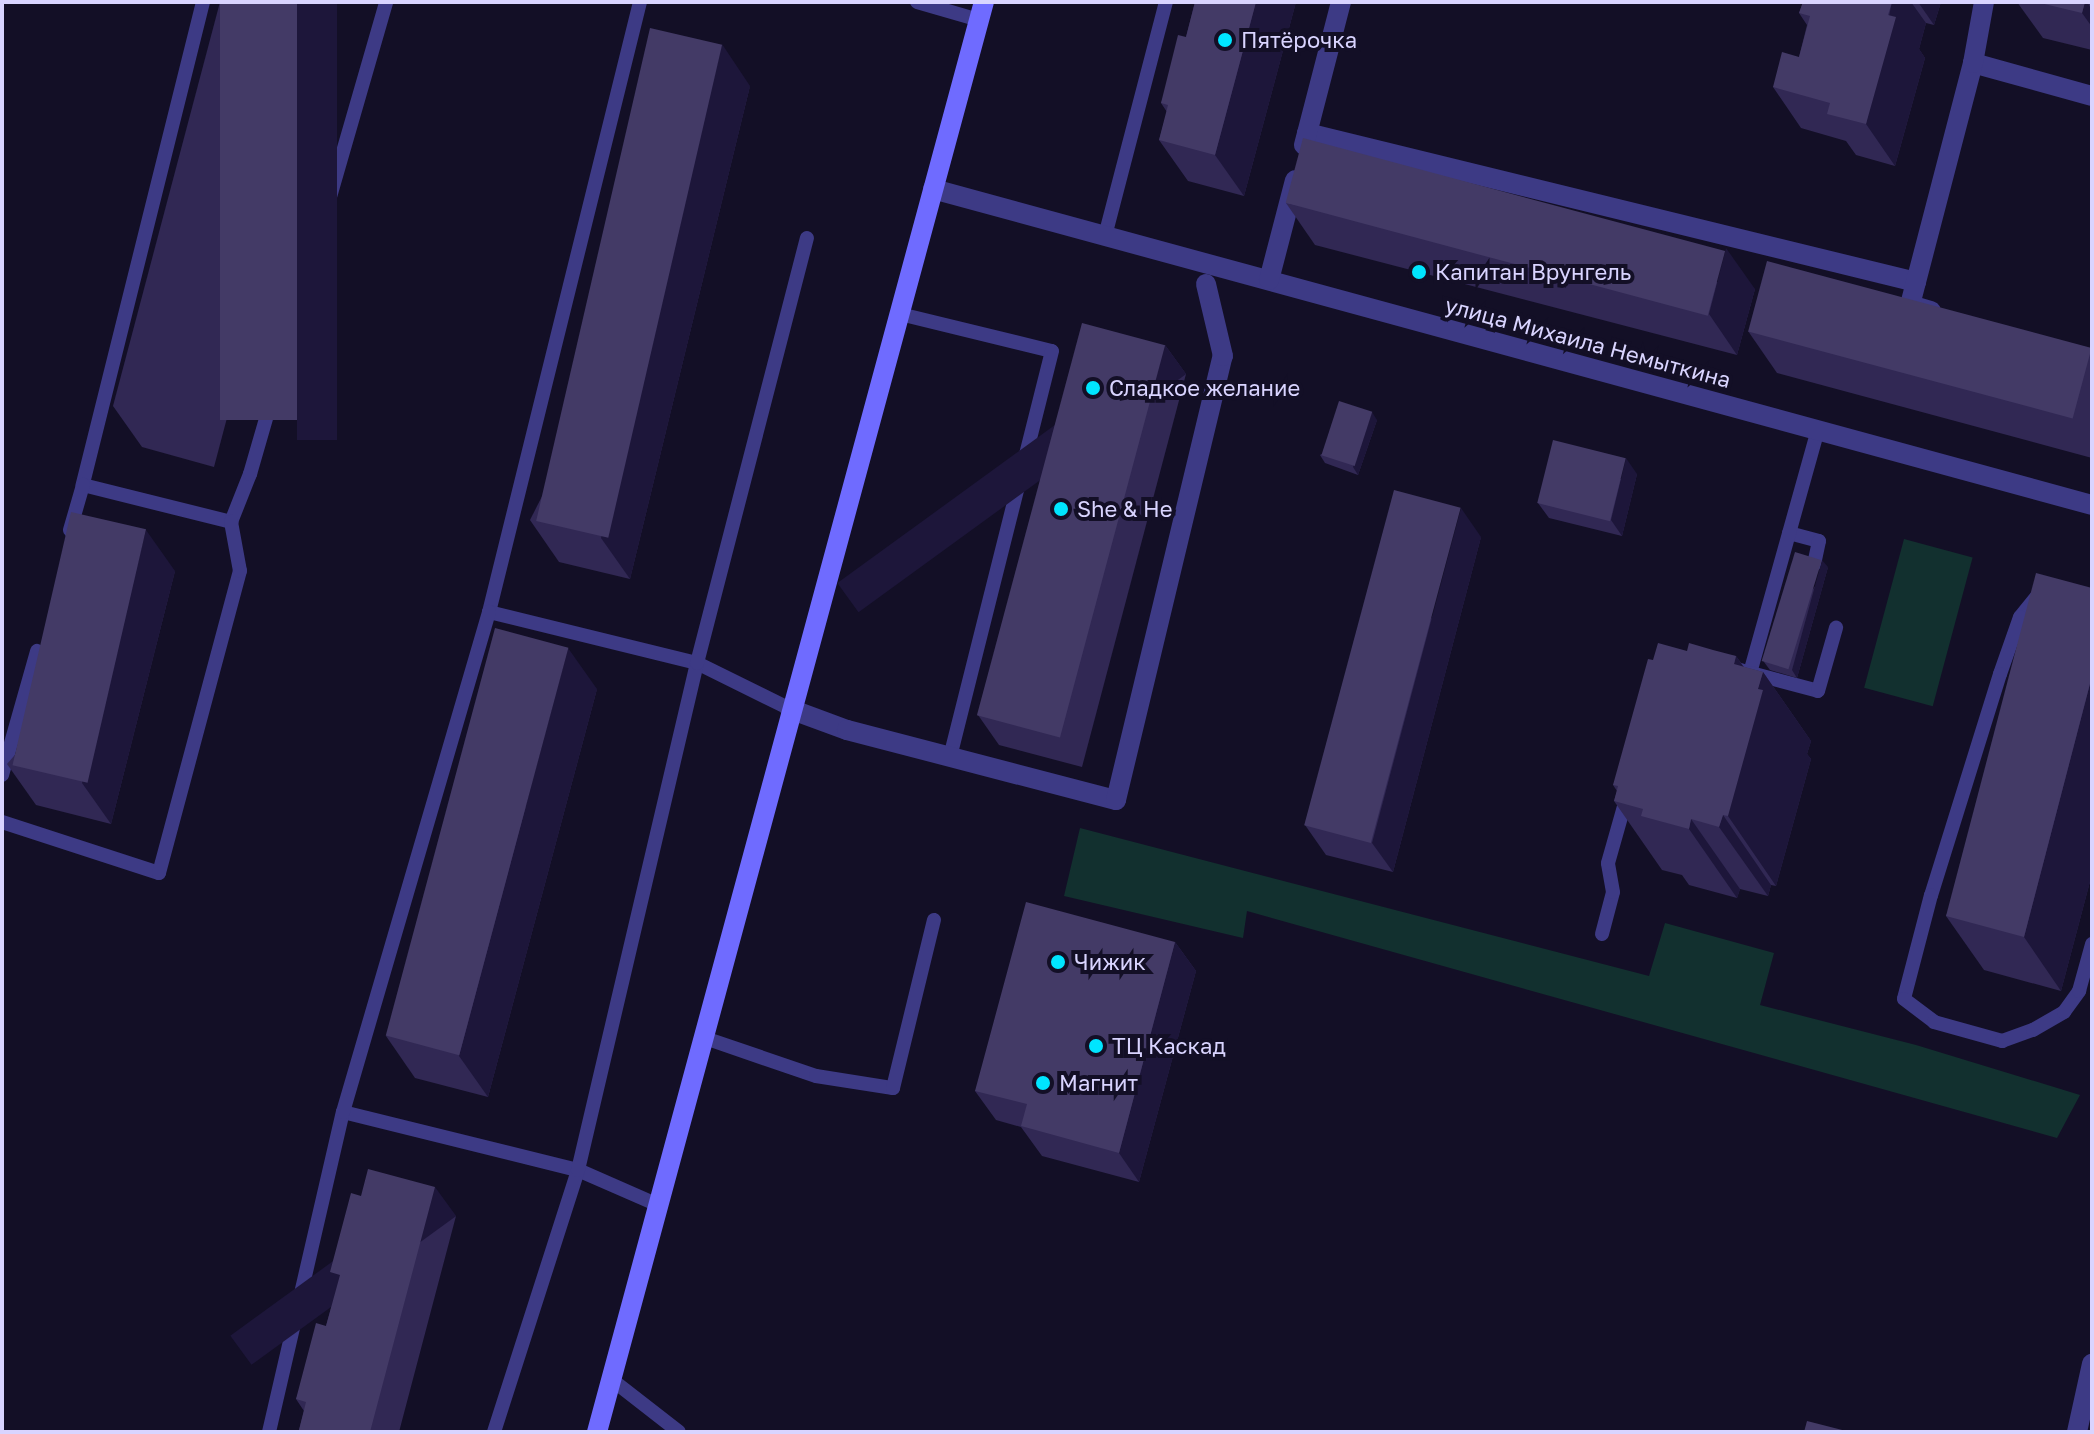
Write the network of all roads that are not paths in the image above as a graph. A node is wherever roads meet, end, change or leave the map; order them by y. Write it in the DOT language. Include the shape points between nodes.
graph roads {
  1 [pos="203,2"];
  2 [pos="386,2"];
  3 [pos="640,2"];
  4 [pos="917,2"];
  5 [pos="1166,2"];
  6 [pos="1341,2"];
  7 [pos="1984,2"];
  8 [pos="981,11"];
  9 [pos="1973,63"];
  10 [pos="2092,96"];
  11 [pos="1307,133"];
  12 [pos="933,189"];
  13 [pos="1105,236"];
  14 [pos="807,238"];
  15 [pos="1269,280"];
  16 [pos="1916,282"];
  17 [pos="1206,284"];
  18 [pos="900,314"];
  19 [pos="1956,319"];
  20 [pos="1818,430"];
  21 [pos="83,485"];
  22 [pos="2092,505"];
  23 [pos="231,522"];
  24 [pos="1789,533"];
  25 [pos="66,546"];
  26 [pos="1814,564"];
  27 [pos="2055,594"];
  28 [pos="489,612"];
  29 [pos="1836,628"];
  30 [pos="40,638"];
  31 [pos="697,663"];
  32 [pos="1717,664"];
  33 [pos="1750,673"];
  34 [pos="790,709"];
  35 [pos="950,757"];
  36 [pos="2,775"];
  37 [pos="1630,784"];
  38 [pos="2,822"];
  39 [pos="934,920"];
  40 [pos="1602,934"];
  41 [pos="2092,944"];
  42 [pos="702,1037"];
  43 [pos="343,1112"];
  44 [pos="578,1170"];
  45 [pos="658,1205"];
  46 [pos="2092,1364"];
  47 [pos="611,1379"];
  48 [pos="269,1432"];
  49 [pos="494,1432"];
  50 [pos="597,1432"];
  51 [pos="678,1432"];
  52 [pos="2077,1432"];
  1 -- 21 [label="lane"];
  2 -- 23 [label="lane" via="250,474"];
  3 -- 28 [label="lane"];
  4 -- 8 [label="lane"];
  5 -- 13 [label="lane"];
  6 -- 11 [label="street"];
  7 -- 9 [label="street"];
  8 -- 12 [label="street"];
  9 -- 10 [label="street"];
  9 -- 16 [label="street"];
  11 -- 15 [label="street"];
  11 -- 16 [label="street"];
  12 -- 13 [label="street, улица Михаила Немыткина"];
  12 -- 18 [label="street"];
  13 -- 15 [label="street, улица Михаила Немыткина"];
  14 -- 31 [label="lane"];
  15 -- 20 [label="street, улица Михаила Немыткина"];
  16 -- 19 [label="street" via="1910,305"];
  17 -- 35 [label="street" via="1223,356 1116,800"];
  18 -- 34 [label="street"];
  18 -- 35 [label="lane" via="1052,351"];
  20 -- 22 [label="street, улица Михаила Немыткина"];
  20 -- 24 [label="lane"];
  21 -- 23 [label="lane"];
  21 -- 25 [label="lane"];
  23 -- 38 [label="lane" via="240,571 159,873"];
  24 -- 26 [label="lane" via="1819,541"];
  24 -- 33 [label="lane"];
  27 -- 41 [label="lane" via="2039,595 2020,617 1960,800 1904,999 1934,1022 2002,1041 2064,1012 2079,991"];
  28 -- 31 [label="lane"];
  28 -- 43 [label="lane"];
  29 -- 33 [label="lane" via="1818,691"];
  30 -- 36 [label="lane"];
  31 -- 34 [label="lane"];
  31 -- 44 [label="lane"];
  32 -- 33 [label="lane"];
  34 -- 35 [label="street"];
  34 -- 42 [label="street"];
  37 -- 40 [label="lane" via="1608,863 1613,892"];
  39 -- 42 [label="lane" via="893,1088 816,1076"];
  42 -- 45 [label="street"];
  43 -- 44 [label="lane"];
  43 -- 48 [label="lane"];
  44 -- 45 [label="lane"];
  44 -- 49 [label="lane"];
  45 -- 47 [label="street"];
  46 -- 52 [label="street"];
  47 -- 50 [label="street"];
  47 -- 51 [label="lane"];
}
